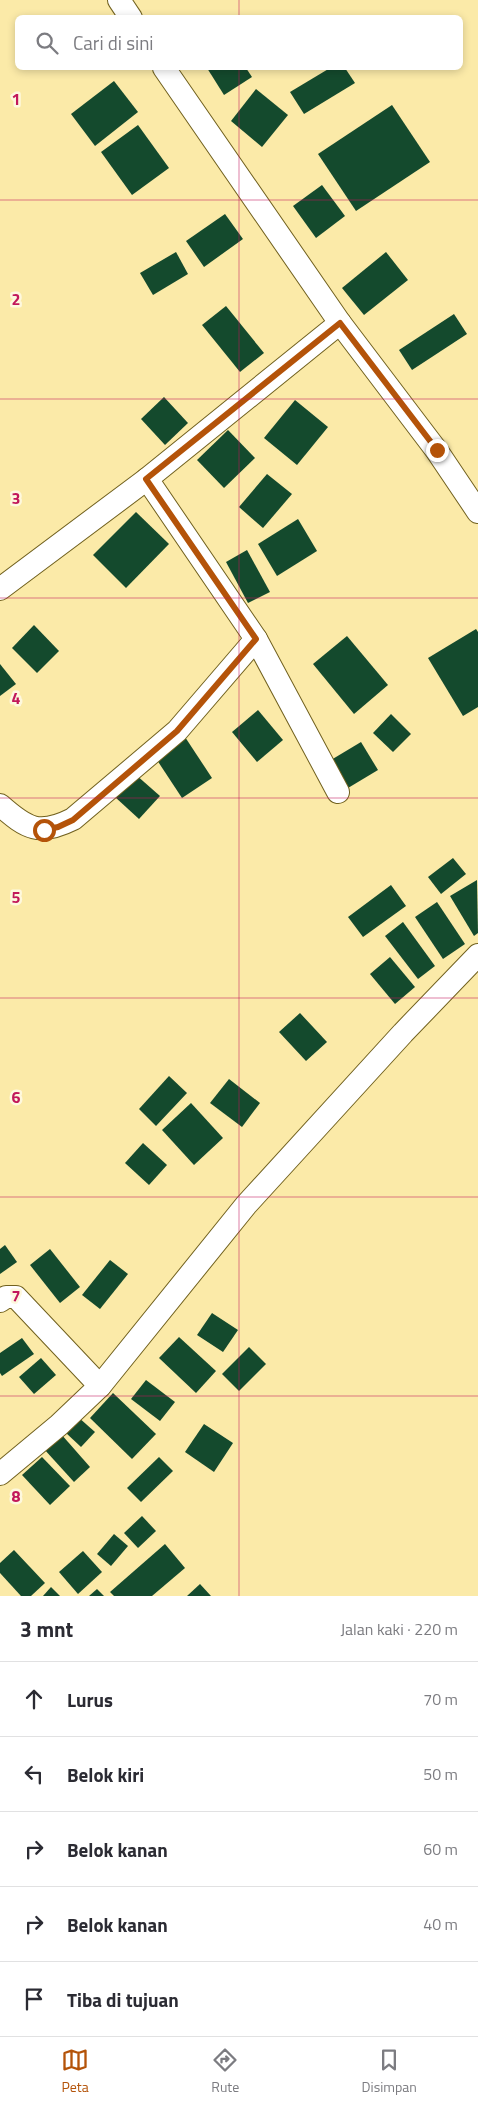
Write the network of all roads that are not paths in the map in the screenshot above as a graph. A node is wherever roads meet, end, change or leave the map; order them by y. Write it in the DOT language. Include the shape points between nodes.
graph roads {
  1 [pos="165,70"];
  2 [pos="340,323"];
  3 [pos="146,479"];
  4 [pos="478,512"];
  5 [pos="0,589"];
  6 [pos="256,639"];
  7 [pos="338,792"];
  8 [pos="0,805"];
  9 [pos="478,956"];
  10 [pos="0,1301"];
  11 [pos="100,1386"];
  12 [pos="0,1474"];
  1 -- 2 [label="street"];
  2 -- 3 [label="street"];
  2 -- 4 [label="street" via="437,450"];
  3 -- 5 [label="street"];
  3 -- 6 [label="street"];
  6 -- 7 [label="street"];
  6 -- 8 [label="street" via="177,731 73,820 44,830 22,824"];
  9 -- 11 [label="street" via="246,1205"];
  10 -- 11 [label="street" via="16,1297"];
  11 -- 12 [label="street"];
}
